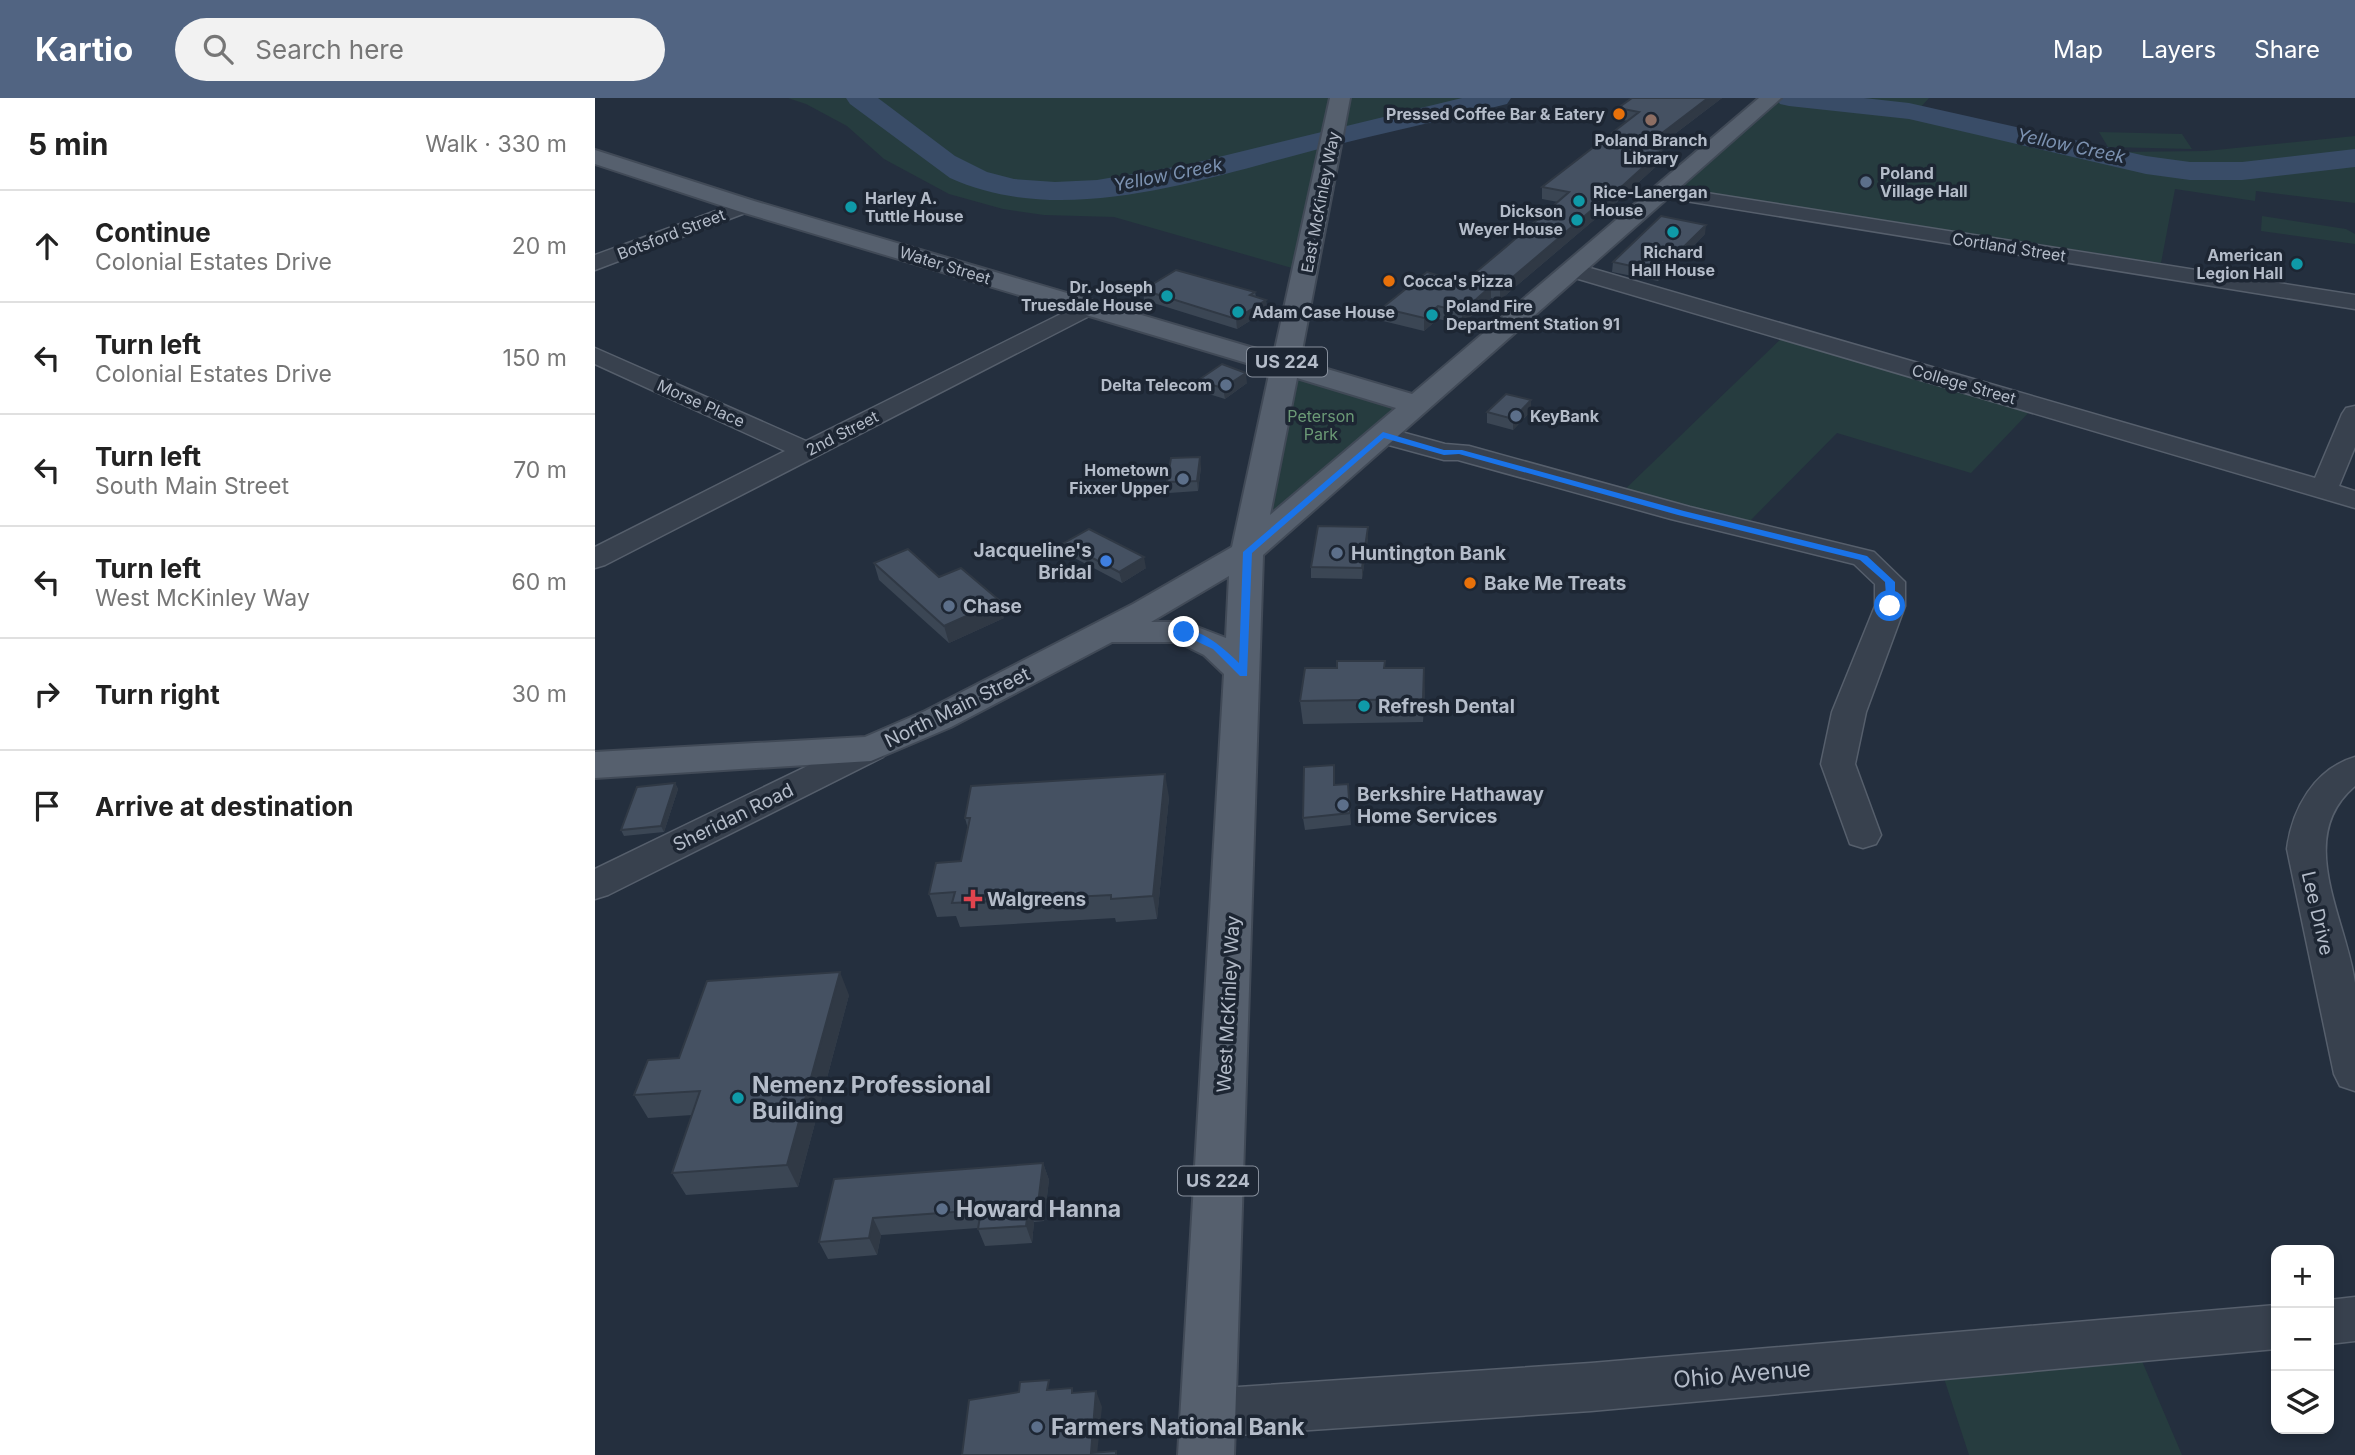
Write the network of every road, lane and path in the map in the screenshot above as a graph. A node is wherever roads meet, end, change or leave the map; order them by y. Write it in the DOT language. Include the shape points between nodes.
graph roads {
  1 [pos="1771,98"];
  2 [pos="1339,100"];
  3 [pos="595,157"];
  4 [pos="1662,192"];
  5 [pos="746,205"];
  6 [pos="595,263"];
  7 [pos="1573,270"];
  8 [pos="2355,302"];
  9 [pos="1089,307"];
  10 [pos="595,355"];
  11 [pos="1286,366"];
  12 [pos="1417,405"];
  13 [pos="2355,414"];
  14 [pos="1389,429"];
  15 [pos="807,451"];
  16 [pos="2324,489"];
  17 [pos="2355,500"];
  18 [pos="1248,552"];
  19 [pos="595,559"];
  20 [pos="1102,633"];
  21 [pos="1243,673"];
  22 [pos="871,749"];
  23 [pos="595,765"];
  24 [pos="2355,769"];
  25 [pos="1863,835"];
  26 [pos="595,886"];
  27 [pos="2355,1074"];
  28 [pos="2355,1319"];
  29 [pos="2334,1321"];
  30 [pos="2271,1327"];
  31 [pos="1207,1434"];
  1 -- 4 [label="main road, North Main Street"];
  2 -- 11 [label="main road, East McKinley Way / US 224"];
  3 -- 5 [label="main road, Water Street"];
  4 -- 7 [label="main road, North Main Street"];
  4 -- 8 [label="street, Cortland Street"];
  5 -- 6 [label="street, Botsford Street"];
  5 -- 9 [label="main road, Water Street"];
  7 -- 12 [label="main road, North Main Street"];
  7 -- 16 [label="street, College Street"];
  9 -- 11 [label="main road, Water Street"];
  9 -- 15 [label="street, 2nd Street"];
  10 -- 15 [label="street, Morse Place"];
  11 -- 12 [label="main road, Water Street"];
  11 -- 18 [label="main road, East McKinley Way / US 224"];
  12 -- 14 [label="main road, North Main Street"];
  13 -- 16 [label="street"];
  14 -- 18 [label="main road, North Main Street"];
  14 -- 25 [label="street" via="1444,452 1459,452 1864,558 1890,582 1890,606 1849,712 1837,764"];
  15 -- 19 [label="street, 2nd Street"];
  16 -- 17 [label="street, College Street"];
  18 -- 20 [label="main road, North Main Street"];
  18 -- 21 [label="main road, West McKinley Way / US 224"];
  20 -- 21 [label="main road" via="1184,632 1216,647"];
  20 -- 22 [label="main road, North Main Street"];
  21 -- 31 [label="main road, West McKinley Way / US 224"];
  22 -- 23 [label="main road, North Main Street"];
  22 -- 26 [label="street, Sheridan Road"];
  24 -- 27 [label="street, Lee Drive" via="2327,790 2315,806 2305,849"];
  28 -- 29 [label="street"];
  30 -- 31 [label="street, Ohio Avenue" via="1591,1387"];
}
